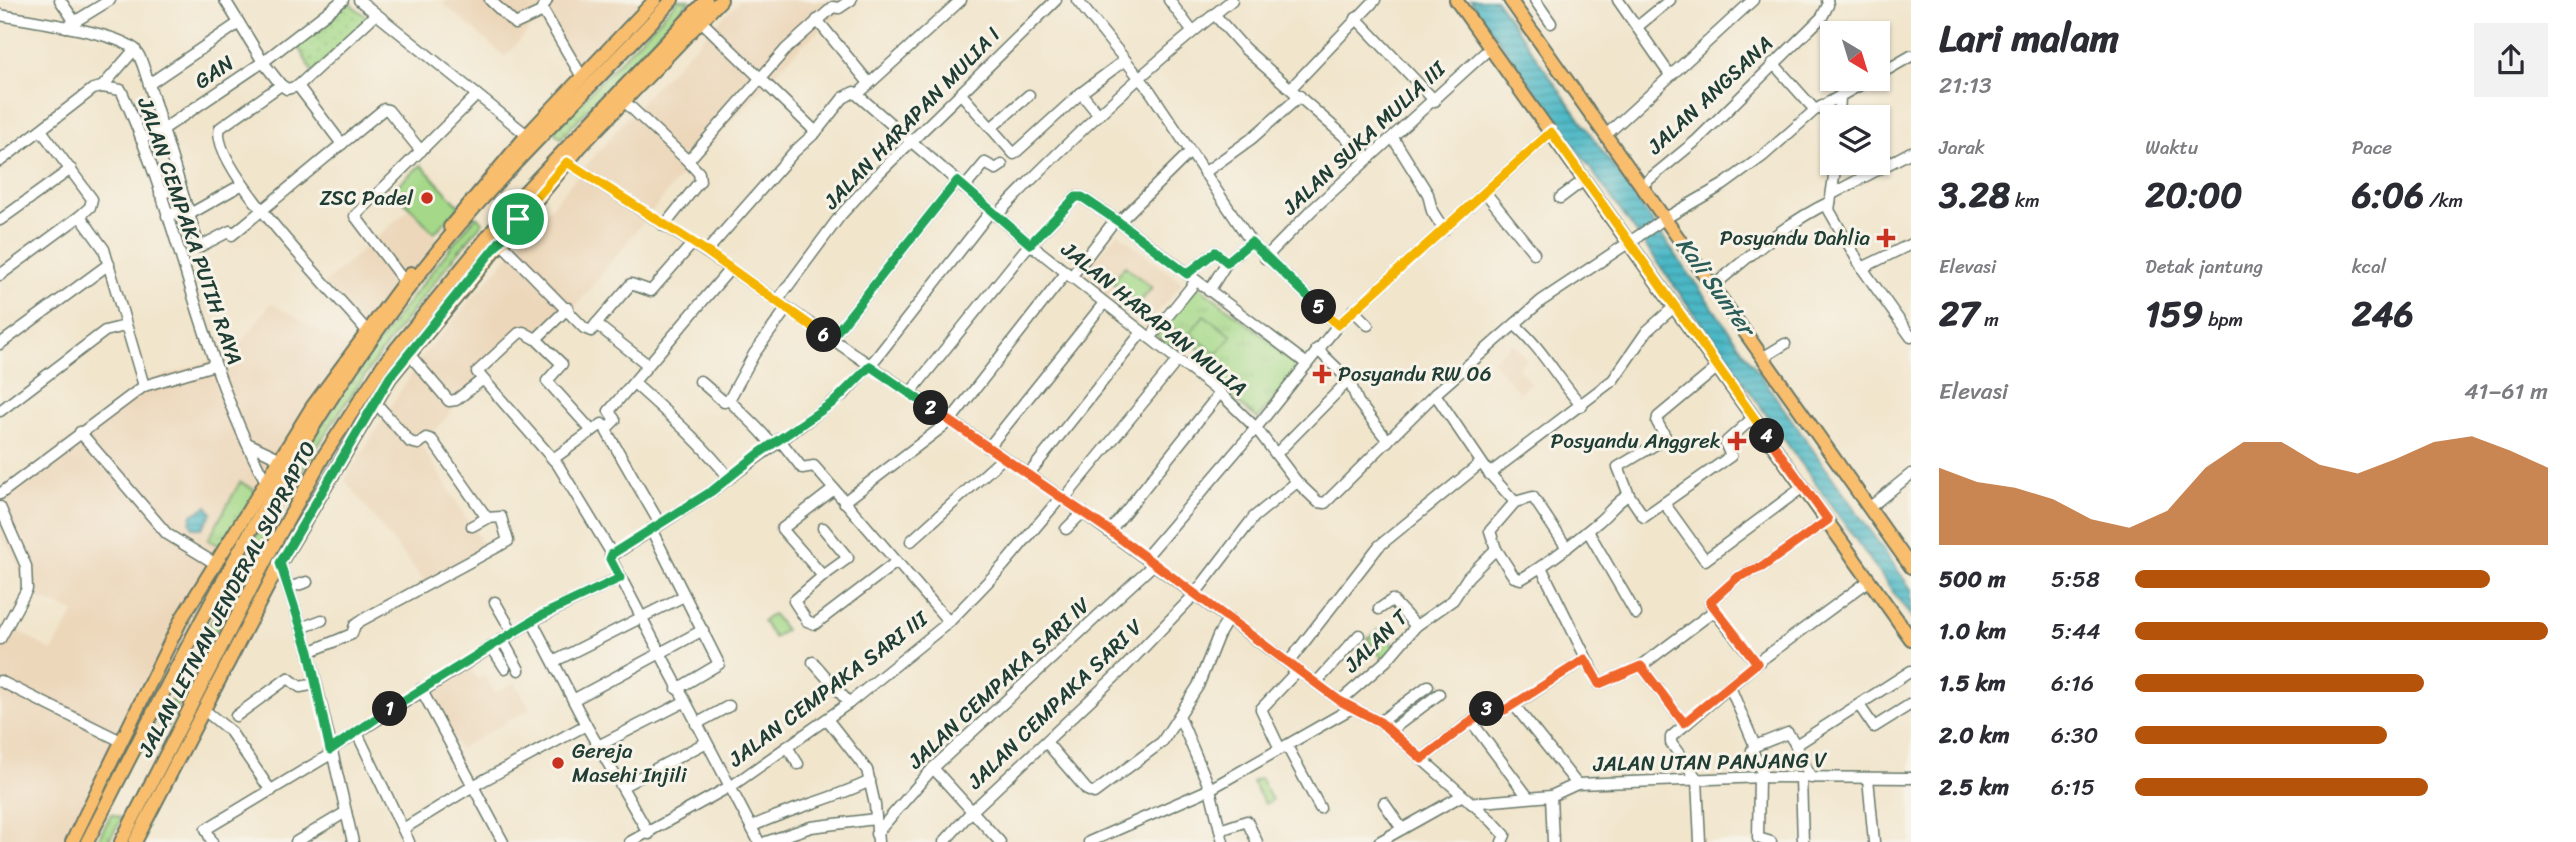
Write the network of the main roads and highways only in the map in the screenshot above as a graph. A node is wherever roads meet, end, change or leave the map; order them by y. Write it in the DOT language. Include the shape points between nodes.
graph roads {
  1 [pos="672,0"];
  2 [pos="706,0"];
  3 [pos="720,0"];
  4 [pos="1456,0"];
  5 [pos="1510,0"];
  6 [pos="653,1"];
  7 [pos="513,206"];
  8 [pos="471,208"];
  9 [pos="518,219"];
  10 [pos="319,406"];
  11 [pos="327,481"];
  12 [pos="306,487"];
  13 [pos="1910,565"];
  14 [pos="1911,639"];
  15 [pos="163,759"];
  16 [pos="171,773"];
  17 [pos="137,841"];
  18 [pos="72,842"];
  19 [pos="87,842"];
  20 [pos="121,842"];
  1 -- 8 [label="main road, JALAN LETNAN JENDERAL SUPRAPTO"];
  2 -- 7 [label="main road, JALAN LETNAN JENDERAL SUPRAPTO"];
  3 -- 9 [label="main road, JALAN LETNAN JENDERAL SUPRAPTO"];
  4 -- 14 [label="main road"];
  5 -- 13 [label="main road"];
  6 -- 8 [label="main road, JALAN LETNAN JENDERAL SUPRAPTO" via="527,135"];
  7 -- 9 [label="main road"];
  7 -- 12 [label="main road, JALAN LETNAN JENDERAL SUPRAPTO" via="383,365"];
  8 -- 10 [label="main road, JALAN LETNAN JENDERAL SUPRAPTO"];
  8 -- 10 [label="main road, JALAN LETNAN JENDERAL SUPRAPTO" via="366,330"];
  9 -- 11 [label="main road, JALAN LETNAN JENDERAL SUPRAPTO" via="409,354"];
  10 -- 18 [label="main road, JALAN LETNAN JENDERAL SUPRAPTO" via="279,458 182,618"];
  10 -- 19 [label="main road, JALAN LETNAN JENDERAL SUPRAPTO" via="217,589"];
  11 -- 12 [label="main road"];
  11 -- 16 [label="main road, JALAN LETNAN JENDERAL SUPRAPTO"];
  12 -- 15 [label="main road, JALAN LETNAN JENDERAL SUPRAPTO"];
  15 -- 16 [label="main road"];
  15 -- 20 [label="main road, JALAN LETNAN JENDERAL SUPRAPTO"];
  16 -- 17 [label="main road, JALAN LETNAN JENDERAL SUPRAPTO"];
}
